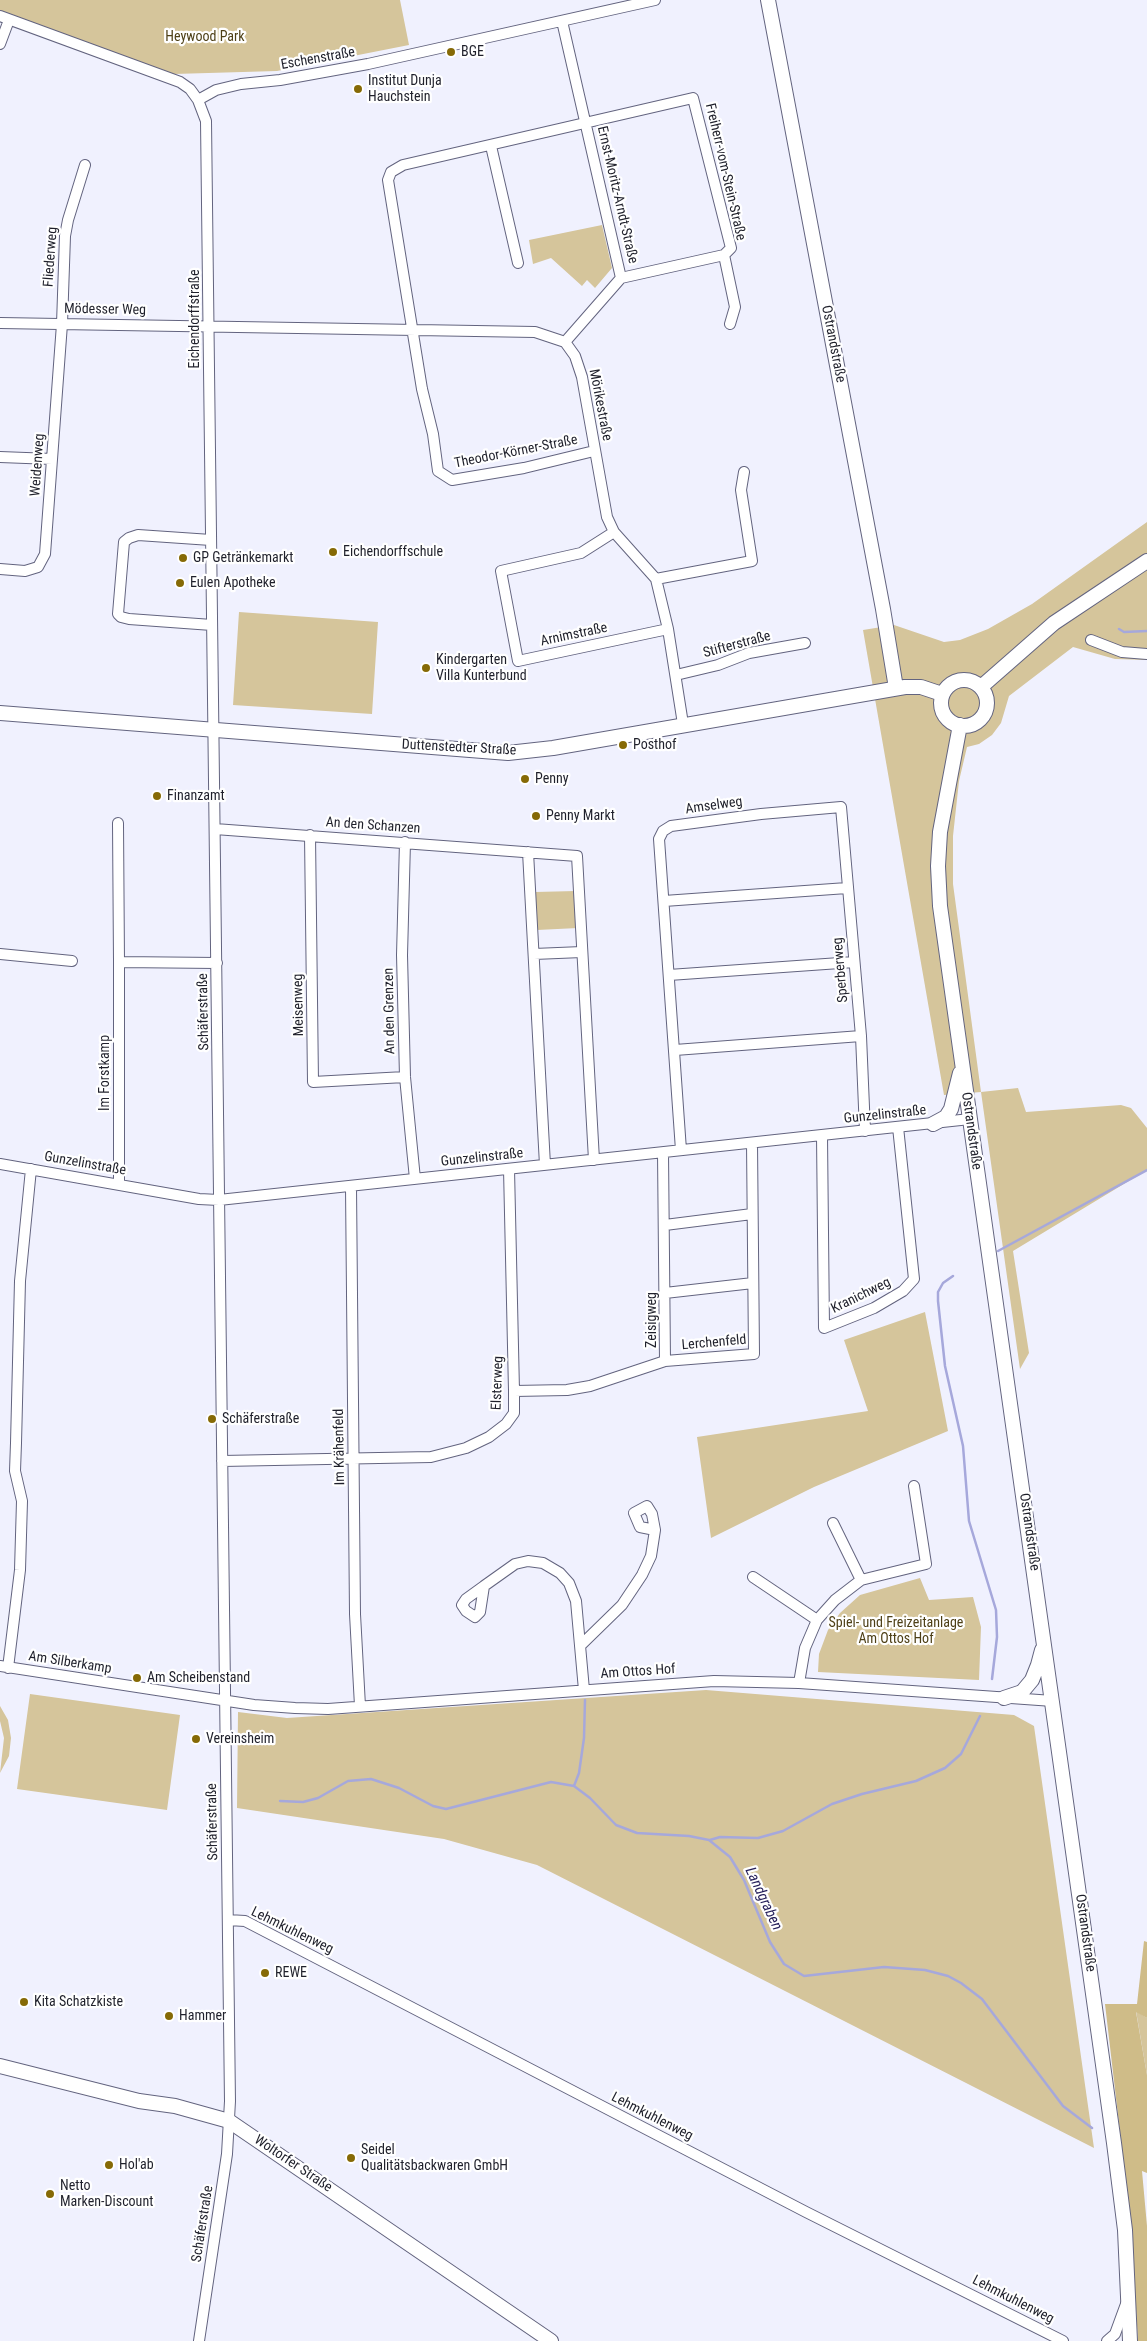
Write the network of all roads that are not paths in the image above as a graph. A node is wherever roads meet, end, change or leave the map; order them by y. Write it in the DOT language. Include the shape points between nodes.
graph roads {
  1 [pos="656,0"];
  2 [pos="768,0"];
  3 [pos="4,18"];
  4 [pos="562,21"];
  5 [pos="0,44"];
  6 [pos="198,100"];
  7 [pos="586,123"];
  8 [pos="491,146"];
  9 [pos="85,166"];
  10 [pos="724,254"];
  11 [pos="518,263"];
  12 [pos="621,278"];
  13 [pos="0,323"];
  14 [pos="62,324"];
  15 [pos="730,324"];
  16 [pos="209,325"];
  17 [pos="413,330"];
  18 [pos="565,342"];
  19 [pos="594,451"];
  20 [pos="0,457"];
  21 [pos="52,459"];
  22 [pos="744,472"];
  23 [pos="614,532"];
  24 [pos="211,540"];
  25 [pos="1147,561"];
  26 [pos="0,569"];
  27 [pos="656,579"];
  28 [pos="212,625"];
  29 [pos="668,629"];
  30 [pos="1091,640"];
  31 [pos="805,643"];
  32 [pos="1147,654"];
  33 [pos="676,675"];
  34 [pos="981,687"];
  35 [pos="896,688"];
  36 [pos="942,694"];
  37 [pos="0,713"];
  38 [pos="683,724"];
  39 [pos="960,725"];
  40 [pos="214,730"];
  41 [pos="840,807"];
  42 [pos="118,823"];
  43 [pos="215,829"];
  44 [pos="310,836"];
  45 [pos="405,842"];
  46 [pos="528,852"];
  47 [pos="847,888"];
  48 [pos="664,901"];
  49 [pos="582,952"];
  50 [pos="0,954"];
  51 [pos="534,954"];
  52 [pos="72,961"];
  53 [pos="119,962"];
  54 [pos="854,962"];
  55 [pos="217,963"];
  56 [pos="669,975"];
  57 [pos="861,1036"];
  58 [pos="675,1050"];
  59 [pos="962,1065"];
  60 [pos="405,1077"];
  61 [pos="970,1119"];
  62 [pos="933,1124"];
  63 [pos="898,1127"];
  64 [pos="865,1130"];
  65 [pos="822,1136"];
  66 [pos="752,1143"];
  67 [pos="681,1150"];
  68 [pos="663,1153"];
  69 [pos="594,1160"];
  70 [pos="0,1164"];
  71 [pos="544,1165"];
  72 [pos="31,1168"];
  73 [pos="509,1169"];
  74 [pos="415,1179"];
  75 [pos="119,1184"];
  76 [pos="351,1187"];
  77 [pos="219,1200"];
  78 [pos="752,1214"];
  79 [pos="665,1225"];
  80 [pos="753,1283"];
  81 [pos="665,1293"];
  82 [pos="665,1361"];
  83 [pos="514,1391"];
  84 [pos="354,1459"];
  85 [pos="222,1461"];
  86 [pos="914,1486"];
  87 [pos="833,1523"];
  88 [pos="655,1530"];
  89 [pos="753,1576"];
  90 [pos="862,1580"];
  91 [pos="484,1586"];
  92 [pos="817,1620"];
  93 [pos="1044,1639"];
  94 [pos="580,1646"];
  95 [pos="4,1667"];
  96 [pos="799,1683"];
  97 [pos="584,1690"];
  98 [pos="1004,1698"];
  99 [pos="225,1701"];
  100 [pos="1052,1701"];
  101 [pos="360,1706"];
  102 [pos="228,1920"];
  103 [pos="0,2066"];
  104 [pos="229,2121"];
  105 [pos="1128,2296"];
  106 [pos="199,2341"];
  107 [pos="551,2341"];
  108 [pos="1063,2341"];
  109 [pos="1107,2341"];
  110 [pos="1130,2341"];
  1 -- 4 [label="street, Eschenstraße"];
  2 -- 35 [label="street, Ostrandstraße"];
  3 -- 5 [label="street"];
  3 -- 6 [label="street" via="168,76 190,89"];
  4 -- 6 [label="street, Eschenstraße" via="368,64 241,84 216,90"];
  4 -- 7 [label="street, Ernst-Moritz-Arndt-Straße"];
  6 -- 16 [label="street, Eichendorffstraße" via="206,121"];
  7 -- 8 [label="street, Ernst-Moritz-Arndt-Straße"];
  7 -- 10 [label="street, Freiherr-vom-Stein-Straße" via="694,98 731,248"];
  7 -- 12 [label="street, Ernst-Moritz-Arndt-Straße"];
  8 -- 11 [label="street"];
  8 -- 17 [label="street, Ernst-Moritz-Arndt-Straße" via="404,165 391,172 388,180"];
  9 -- 14 [label="street, Fliederweg" via="65,236"];
  10 -- 12 [label="street, Freiherr-vom-Stein-Straße"];
  10 -- 15 [label="street" via="735,307"];
  12 -- 18 [label="street, Ernst-Moritz-Arndt-Straße"];
  13 -- 14 [label="street, Mödesser Weg"];
  14 -- 16 [label="street, Mödesser Weg"];
  14 -- 21 [label="street, Weidenweg"];
  16 -- 17 [label="street"];
  16 -- 24 [label="street, Eichendorffstraße"];
  17 -- 18 [label="street" via="535,332"];
  17 -- 19 [label="street, Theodor-Körner-Straße" via="438,471 452,480 524,468"];
  18 -- 19 [label="street, Mörikestraße" via="575,356 582,377"];
  19 -- 23 [label="street, Mörikestraße" via="607,518"];
  20 -- 21 [label="street"];
  21 -- 26 [label="street, Weidenweg" via="45,554 38,567 25,571"];
  22 -- 27 [label="street" via="740,490 752,561"];
  23 -- 27 [label="street, Mörikestraße"];
  23 -- 29 [label="street, Arnimstraße" via="581,553 501,571 518,661"];
  24 -- 28 [label="street, Eichendorffstraße"];
  24 -- 28 [label="street" via="138,535 129,538 124,542 118,614 129,619"];
  25 -- 34 [label="street" via="1054,623"];
  27 -- 29 [label="street, Mörikestraße"];
  28 -- 40 [label="street, Eichendorffstraße"];
  29 -- 33 [label="street, Mörikestraße"];
  30 -- 32 [label="street" via="1122,652"];
  31 -- 33 [label="street, Stifterstraße" via="749,653 718,665"];
  33 -- 38 [label="street, Mörikestraße"];
  34 -- 36 [label="street" via="972,681 962,680 952,683"];
  34 -- 39 [label="street" via="987,700 984,714 974,723"];
  35 -- 36 [label="street, Duttenstedter Straße" via="921,687"];
  35 -- 38 [label="street, Duttenstedter Straße"];
  36 -- 39 [label="street" via="944,714 950,722"];
  37 -- 40 [label="street, Duttenstedter Straße"];
  38 -- 40 [label="street, Duttenstedter Straße" via="508,753"];
  39 -- 59 [label="street, Ostrandstraße" via="942,816 938,866 940,906"];
  40 -- 43 [label="street, Schäferstraße"];
  41 -- 47 [label="street, Sperberweg"];
  41 -- 48 [label="street, Amselweg" via="671,826 659,839"];
  42 -- 53 [label="street, Im Forstkamp"];
  43 -- 44 [label="street, An den Schanzen"];
  43 -- 55 [label="street, Schäferstraße"];
  44 -- 45 [label="street, An den Schanzen"];
  44 -- 60 [label="street, Meisenweg" via="313,1082"];
  45 -- 46 [label="street, An den Schanzen"];
  45 -- 60 [label="street, An den Grenzen" via="402,955"];
  46 -- 49 [label="street, An den Schanzen" via="577,856"];
  46 -- 51 [label="street"];
  47 -- 48 [label="street"];
  47 -- 54 [label="street, Sperberweg"];
  48 -- 56 [label="street, Amselweg"];
  49 -- 51 [label="street"];
  49 -- 69 [label="street, An den Schanzen"];
  50 -- 52 [label="street"];
  51 -- 71 [label="street"];
  53 -- 55 [label="street"];
  53 -- 75 [label="street, Im Forstkamp"];
  54 -- 56 [label="street"];
  54 -- 57 [label="street, Sperberweg"];
  55 -- 77 [label="street, Schäferstraße"];
  56 -- 58 [label="street, Amselweg"];
  57 -- 58 [label="street"];
  57 -- 64 [label="street, Sperberweg"];
  58 -- 67 [label="street, Amselweg"];
  59 -- 61 [label="street, Ostrandstraße"];
  59 -- 62 [label="street" via="951,1109 946,1117"];
  60 -- 74 [label="street, An den Grenzen"];
  61 -- 62 [label="street, Gunzelinstraße"];
  61 -- 93 [label="street, Ostrandstraße"];
  62 -- 63 [label="street, Gunzelinstraße"];
  63 -- 64 [label="street, Gunzelinstraße"];
  63 -- 65 [label="street, Kranichweg" via="914,1279 903,1291 874,1308 824,1328"];
  64 -- 65 [label="street, Gunzelinstraße"];
  65 -- 66 [label="street, Gunzelinstraße"];
  66 -- 67 [label="street, Gunzelinstraße"];
  66 -- 78 [label="street, Lerchenfeld"];
  67 -- 68 [label="street, Gunzelinstraße"];
  68 -- 69 [label="street, Gunzelinstraße"];
  68 -- 79 [label="street, Zeisigweg"];
  69 -- 71 [label="street, Gunzelinstraße"];
  70 -- 72 [label="street, Gunzelinstraße"];
  71 -- 73 [label="street, Gunzelinstraße"];
  72 -- 75 [label="street, Gunzelinstraße"];
  72 -- 95 [label="street" via="20,1281 16,1471 22,1501 20,1570"];
  73 -- 74 [label="street, Gunzelinstraße"];
  73 -- 83 [label="street, Elsterweg"];
  74 -- 76 [label="street, Gunzelinstraße"];
  75 -- 77 [label="street, Gunzelinstraße"];
  76 -- 77 [label="street, Gunzelinstraße"];
  76 -- 84 [label="street, Im Krähenfeld"];
  77 -- 85 [label="street, Schäferstraße"];
  78 -- 79 [label="street"];
  78 -- 80 [label="street, Lerchenfeld"];
  79 -- 81 [label="street, Zeisigweg"];
  80 -- 81 [label="street"];
  80 -- 82 [label="street, Lerchenfeld" via="754,1354"];
  81 -- 82 [label="street, Zeisigweg"];
  82 -- 83 [label="street, Zeisigweg" via="590,1386"];
  83 -- 84 [label="street, Elsterweg" via="514,1413 506,1424 466,1448 431,1457"];
  84 -- 85 [label="street, Elsterweg"];
  84 -- 101 [label="street, Im Krähenfeld" via="355,1614"];
  85 -- 99 [label="street, Schäferstraße"];
  86 -- 90 [label="street" via="926,1564"];
  87 -- 90 [label="street"];
  88 -- 94 [label="street" via="651,1556 642,1576 622,1605"];
  89 -- 92 [label="street"];
  90 -- 92 [label="street" via="835,1600"];
  91 -- 94 [label="street" via="515,1564 528,1561 543,1563 560,1573 574,1593"];
  92 -- 96 [label="street" via="805,1648"];
  93 -- 98 [label="street" via="1032,1680 1022,1692"];
  93 -- 100 [label="street, Ostrandstraße"];
  94 -- 97 [label="street"];
  95 -- 99 [label="street, Am Silberkamp"];
  96 -- 97 [label="street, Am Ottos Hof" via="714,1682"];
  96 -- 98 [label="street, Am Ottos Hof"];
  97 -- 101 [label="street, Am Ottos Hof"];
  98 -- 100 [label="street, Am Ottos Hof"];
  99 -- 101 [label="street, Am Ottos Hof" via="295,1708"];
  99 -- 102 [label="street, Schäferstraße"];
  100 -- 105 [label="street, Ostrandstraße" via="1121,2198"];
  102 -- 104 [label="street, Schäferstraße"];
  102 -- 108 [label="street, Lehmkuhlenweg" via="245,1921 806,2212"];
  103 -- 104 [label="street, Woltorfer Straße"];
  104 -- 106 [label="street, Schäferstraße"];
  104 -- 107 [label="street, Woltorfer Straße"];
  105 -- 109 [label="street" via="1115,2334"];
  105 -- 110 [label="street, Ostrandstraße"];
}
